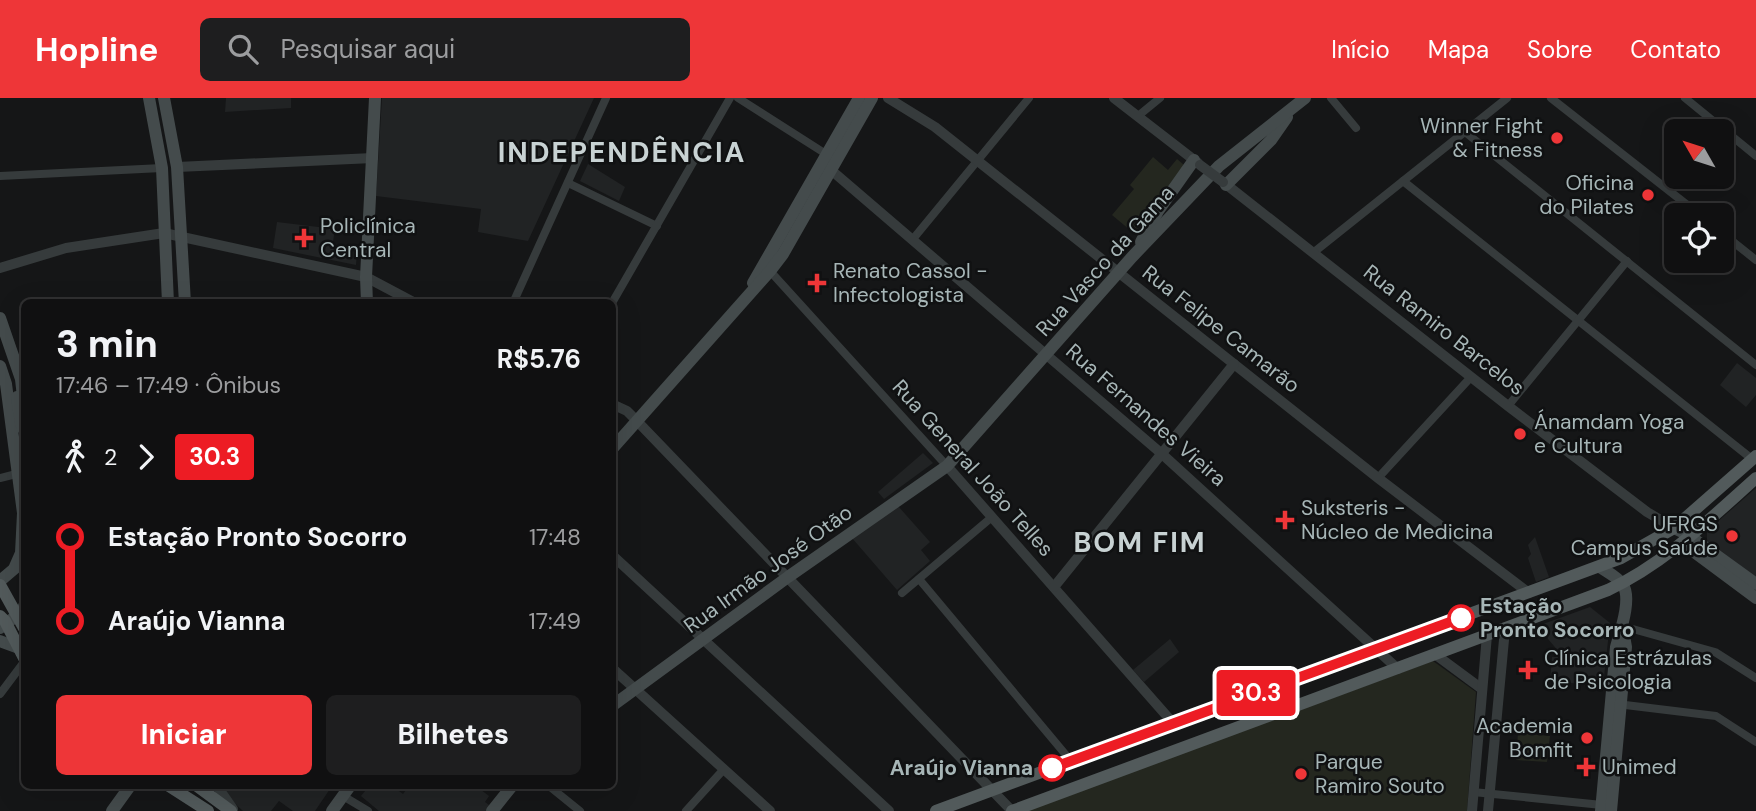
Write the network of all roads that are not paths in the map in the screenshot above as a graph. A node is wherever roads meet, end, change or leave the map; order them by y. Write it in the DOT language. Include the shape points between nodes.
graph roads {
  1 [pos="149,98"];
  2 [pos="164,98"];
  3 [pos="375,98"];
  4 [pos="606,98"];
  5 [pos="730,98"];
  6 [pos="738,98"];
  7 [pos="859,98"];
  8 [pos="872,98"];
  9 [pos="888,98"];
  10 [pos="1029,98"];
  11 [pos="1114,98"];
  12 [pos="1160,98"];
  13 [pos="1331,98"];
  14 [pos="1507,98"];
  15 [pos="1551,98"];
  16 [pos="1685,98"];
  17 [pos="1300,102"];
  18 [pos="1138,116"];
  19 [pos="1356,128"];
  20 [pos="1465,132"];
  21 [pos="826,154"];
  22 [pos="1756,156"];
  23 [pos="373,158"];
  24 [pos="977,160"];
  25 [pos="1197,163"];
  26 [pos="177,167"];
  27 [pos="162,168"];
  28 [pos="831,170"];
  29 [pos="0,176"];
  30 [pos="1403,181"];
  31 [pos="568,183"];
  32 [pos="1225,184"];
  33 [pos="1685,203"];
  34 [pos="657,226"];
  35 [pos="164,233"];
  36 [pos="182,238"];
  37 [pos="913,239"];
  38 [pos="1734,243"];
  39 [pos="1313,253"];
  40 [pos="1132,257"];
  41 [pos="1756,260"];
  42 [pos="1627,261"];
  43 [pos="0,268"];
  44 [pos="770,271"];
  45 [pos="1119,272"];
  46 [pos="366,277"];
  47 [pos="169,299"];
  48 [pos="185,299"];
  49 [pos="367,299"];
  50 [pos="407,299"];
  51 [pos="515,299"];
  52 [pos="614,299"];
  53 [pos="740,304"];
  54 [pos="0,318"];
  55 [pos="1578,320"];
  56 [pos="1046,354"];
  57 [pos="1234,364"];
  58 [pos="1756,365"];
  59 [pos="0,366"];
  60 [pos="21,373"];
  61 [pos="1471,377"];
  62 [pos="21,379"];
  63 [pos="3,385"];
  64 [pos="1508,405"];
  65 [pos="616,406"];
  66 [pos="637,421"];
  67 [pos="21,424"];
  68 [pos="616,445"];
  69 [pos="1162,454"];
  70 [pos="1754,457"];
  71 [pos="947,466"];
  72 [pos="21,473"];
  73 [pos="0,478"];
  74 [pos="1378,478"];
  75 [pos="1756,478"];
  76 [pos="992,517"];
  77 [pos="1674,528"];
  78 [pos="1686,540"];
  79 [pos="21,555"];
  80 [pos="616,559"];
  81 [pos="1600,567"];
  82 [pos="788,576"];
  83 [pos="919,579"];
  84 [pos="0,583"];
  85 [pos="1622,584"];
  86 [pos="1756,584"];
  87 [pos="1054,587"];
  88 [pos="902,593"];
  89 [pos="1528,593"];
  90 [pos="0,594"];
  91 [pos="1756,598"];
  92 [pos="21,608"];
  93 [pos="21,612"];
  94 [pos="0,616"];
  95 [pos="21,622"];
  96 [pos="1622,626"];
  97 [pos="0,628"];
  98 [pos="1505,629"];
  99 [pos="1487,635"];
  100 [pos="704,639"];
  101 [pos="0,641"];
  102 [pos="1377,648"];
  103 [pos="21,649"];
  104 [pos="21,654"];
  105 [pos="1436,655"];
  106 [pos="21,664"];
  107 [pos="1485,667"];
  108 [pos="1398,669"];
  109 [pos="1501,670"];
  110 [pos="616,672"];
  111 [pos="1756,678"];
  112 [pos="635,689"];
  113 [pos="1482,689"];
  114 [pos="0,694"];
  115 [pos="616,703"];
  116 [pos="1615,704"];
  117 [pos="1173,723"];
  118 [pos="1756,742"];
  119 [pos="1071,761"];
  120 [pos="724,769"];
  121 [pos="128,789"];
  122 [pos="174,789"];
  123 [pos="510,789"];
  124 [pos="554,789"];
  125 [pos="213,790"];
  126 [pos="992,790"];
  127 [pos="346,791"];
  128 [pos="1473,792"];
  129 [pos="1490,793"];
  130 [pos="1605,809"];
  131 [pos="112,811"];
  132 [pos="208,811"];
  133 [pos="233,811"];
  134 [pos="331,811"];
  135 [pos="368,811"];
  136 [pos="492,811"];
  137 [pos="580,811"];
  138 [pos="686,811"];
  139 [pos="770,811"];
  140 [pos="889,811"];
  141 [pos="936,811"];
  142 [pos="1012,811"];
  143 [pos="1472,811"];
  144 [pos="1489,811"];
  1 -- 27 [label="main road"];
  2 -- 26 [label="main road"];
  3 -- 23 [label="main road"];
  4 -- 31 [label="street"];
  5 -- 34 [label="street"];
  6 -- 21 [label="street"];
  7 -- 21 [label="main road"];
  8 -- 28 [label="main road"];
  9 -- 24 [label="street, Rua Felipe Camarão"];
  10 -- 24 [label="street"];
  11 -- 18 [label="street, Rua Ramiro Barcelos"];
  12 -- 18 [label="street"];
  13 -- 19 [label="street"];
  14 -- 20 [label="street"];
  15 -- 33 [label="street"];
  16 -- 22 [label="street"];
  17 -- 32 [label="main road" via="1271,140"];
  17 -- 40 [label="main road, Rua Vasco da Gama" via="1219,166"];
  18 -- 25 [label="street, Rua Ramiro Barcelos"];
  20 -- 30 [label="street"];
  20 -- 42 [label="street"];
  21 -- 53 [label="main road"];
  23 -- 26 [label="street"];
  23 -- 46 [label="main road"];
  24 -- 37 [label="street"];
  24 -- 45 [label="street, Rua Felipe Camarão"];
  25 -- 32 [label="street, Rua Ramiro Barcelos, bridge"];
  25 -- 40 [label="main road" via="1158,211"];
  26 -- 36 [label="main road"];
  27 -- 29 [label="street"];
  27 -- 35 [label="main road"];
  28 -- 37 [label="street, Rua Fernandes Vieira"];
  28 -- 44 [label="main road"];
  30 -- 39 [label="street"];
  30 -- 55 [label="street"];
  31 -- 34 [label="street"];
  31 -- 51 [label="street"];
  32 -- 39 [label="street, Rua Ramiro Barcelos"];
  34 -- 52 [label="street"];
  35 -- 36 [label="street"];
  35 -- 43 [label="street" via="66,248"];
  35 -- 47 [label="main road"];
  36 -- 46 [label="street"];
  36 -- 48 [label="main road"];
  37 -- 56 [label="street, Rua Fernandes Vieira"];
  38 -- 41 [label="street"];
  39 -- 61 [label="street, Rua Ramiro Barcelos"];
  40 -- 45 [label="main road, Rua Vasco da Gama"];
  42 -- 55 [label="street"];
  42 -- 58 [label="street"];
  44 -- 53 [label="main road"];
  44 -- 71 [label="street, Rua General João Telles"];
  45 -- 56 [label="main road, Rua Vasco da Gama"];
  45 -- 57 [label="street, Rua Felipe Camarão"];
  46 -- 49 [label="main road"];
  46 -- 50 [label="street"];
  53 -- 66 [label="main road"];
  54 -- 60 [label="main road"];
  55 -- 64 [label="street"];
  55 -- 70 [label="street"];
  56 -- 69 [label="street, Rua Fernandes Vieira"];
  56 -- 71 [label="main road, Rua Vasco da Gama"];
  57 -- 69 [label="street"];
  57 -- 74 [label="street, Rua Felipe Camarão"];
  59 -- 63 [label="main road"];
  61 -- 64 [label="street, Rua Ramiro Barcelos"];
  61 -- 74 [label="street"];
  62 -- 63 [label="street"];
  63 -- 67 [label="main road" via="16,393"];
  63 -- 72 [label="main road"];
  64 -- 77 [label="street, Rua Ramiro Barcelos"];
  65 -- 66 [label="street"];
  66 -- 68 [label="main road"];
  66 -- 82 [label="street"];
  69 -- 87 [label="street"];
  69 -- 102 [label="street, Rua Fernandes Vieira"];
  70 -- 77 [label="main road"];
  71 -- 76 [label="street, Rua General João Telles"];
  71 -- 82 [label="main road, Rua Irmão José Otão"];
  72 -- 73 [label="street"];
  74 -- 89 [label="street, Rua Felipe Camarão"];
  75 -- 78 [label="main road"];
  76 -- 83 [label="street"];
  76 -- 87 [label="street, Rua General João Telles"];
  77 -- 78 [label="main road, Rua Ramiro Barcelos"];
  77 -- 81 [label="main road"];
  78 -- 85 [label="main road"];
  78 -- 86 [label="main road, Rua Ramiro Barcelos"];
  78 -- 91 [label="main road, Rua Ramiro Barcelos"];
  79 -- 84 [label="main road"];
  80 -- 100 [label="street"];
  81 -- 85 [label="main road"];
  81 -- 89 [label="main road"];
  82 -- 100 [label="main road, Rua Irmão José Otão"];
  82 -- 126 [label="street"];
  83 -- 88 [label="street"];
  83 -- 119 [label="street"];
  84 -- 95 [label="main road, bridge"];
  85 -- 96 [label="main road" via="1627,594"];
  85 -- 98 [label="main road"];
  87 -- 117 [label="street, Rua General João Telles"];
  89 -- 102 [label="main road"];
  90 -- 92 [label="main road"];
  93 -- 97 [label="main road"];
  94 -- 104 [label="main road, bridge"];
  96 -- 111 [label="street" via="1715,652"];
  96 -- 116 [label="main road" via="1626,647"];
  98 -- 99 [label="main road"];
  98 -- 109 [label="street"];
  99 -- 105 [label="main road"];
  99 -- 107 [label="street"];
  100 -- 112 [label="main road, Rua Irmão José Otão"];
  100 -- 140 [label="street"];
  101 -- 103 [label="main road"];
  102 -- 108 [label="street, Rua Fernandes Vieira"];
  102 -- 117 [label="main road"];
  105 -- 108 [label="main road"];
  105 -- 113 [label="street"];
  106 -- 114 [label="street"];
  107 -- 109 [label="street" via="1496,665"];
  107 -- 113 [label="street"];
  108 -- 142 [label="main road"];
  109 -- 129 [label="street"];
  110 -- 112 [label="street"];
  112 -- 115 [label="main road, Rua Irmão José Otão"];
  112 -- 120 [label="street"];
  113 -- 128 [label="street"];
  116 -- 118 [label="street" via="1716,716"];
  116 -- 130 [label="main road"];
  117 -- 119 [label="main road"];
  119 -- 126 [label="main road"];
  120 -- 138 [label="street"];
  120 -- 139 [label="street"];
  121 -- 131 [label="main road"];
  122 -- 132 [label="main road"];
  123 -- 136 [label="main road"];
  124 -- 137 [label="street"];
  125 -- 133 [label="main road"];
  126 -- 141 [label="main road"];
  126 -- 142 [label="street"];
  127 -- 134 [label="main road"];
  127 -- 135 [label="street"];
  128 -- 129 [label="street"];
  128 -- 143 [label="street"];
  129 -- 130 [label="street"];
  129 -- 144 [label="street"];
}
